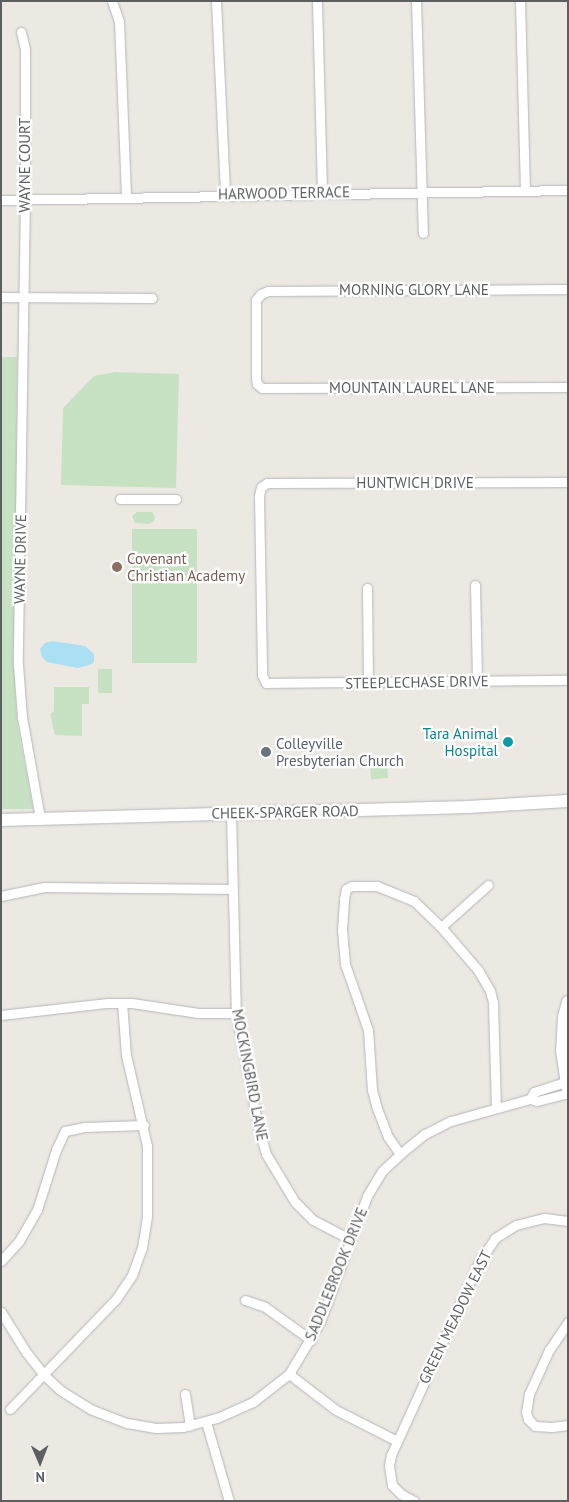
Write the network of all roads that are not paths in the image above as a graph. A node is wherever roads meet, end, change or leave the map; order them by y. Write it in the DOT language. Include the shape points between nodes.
graph roads {
  1 [pos="112,1"];
  2 [pos="216,1"];
  3 [pos="317,1"];
  4 [pos="416,1"];
  5 [pos="520,1"];
  6 [pos="21,32"];
  7 [pos="568,190"];
  8 [pos="525,191"];
  9 [pos="322,192"];
  10 [pos="421,192"];
  11 [pos="225,194"];
  12 [pos="126,197"];
  13 [pos="25,199"];
  14 [pos="1,200"];
  15 [pos="423,233"];
  16 [pos="568,289"];
  17 [pos="1,297"];
  18 [pos="25,298"];
  19 [pos="152,298"];
  20 [pos="257,384"];
  21 [pos="568,388"];
  22 [pos="568,482"];
  23 [pos="120,499"];
  24 [pos="176,499"];
  25 [pos="475,585"];
  26 [pos="367,588"];
  27 [pos="568,680"];
  28 [pos="477,682"];
  29 [pos="266,683"];
  30 [pos="368,683"];
  31 [pos="568,801"];
  32 [pos="231,813"];
  33 [pos="40,818"];
  34 [pos="1,820"];
  35 [pos="488,886"];
  36 [pos="232,889"];
  37 [pos="1,896"];
  38 [pos="442,928"];
  39 [pos="568,1002"];
  40 [pos="122,1003"];
  41 [pos="236,1013"];
  42 [pos="1,1016"];
  43 [pos="567,1086"];
  44 [pos="496,1107"];
  45 [pos="144,1125"];
  46 [pos="400,1154"];
  47 [pos="568,1221"];
  48 [pos="350,1239"];
  49 [pos="1,1261"];
  50 [pos="245,1300"];
  51 [pos="1,1312"];
  52 [pos="568,1322"];
  53 [pos="311,1340"];
  54 [pos="289,1374"];
  55 [pos="44,1375"];
  56 [pos="185,1394"];
  57 [pos="10,1409"];
  58 [pos="206,1422"];
  59 [pos="568,1425"];
  60 [pos="190,1426"];
  61 [pos="397,1441"];
  62 [pos="229,1501"];
  63 [pos="414,1501"];
  1 -- 12 [label="street" via="119,22"];
  2 -- 11 [label="street"];
  3 -- 9 [label="street"];
  4 -- 10 [label="street"];
  5 -- 8 [label="street"];
  6 -- 13 [label="street, WAYNE COURT" via="25,50"];
  7 -- 8 [label="street, HARWOOD TERRACE"];
  8 -- 10 [label="street, HARWOOD TERRACE"];
  9 -- 10 [label="street, HARWOOD TERRACE"];
  9 -- 11 [label="street, HARWOOD TERRACE"];
  10 -- 15 [label="street"];
  11 -- 12 [label="street, HARWOOD TERRACE"];
  12 -- 13 [label="street, HARWOOD TERRACE"];
  13 -- 14 [label="street, HARWOOD TERRACE"];
  13 -- 18 [label="street, WAYNE COURT"];
  16 -- 20 [label="street, MORNING GLORY LANE" via="268,291 256,300"];
  17 -- 18 [label="street"];
  18 -- 19 [label="street"];
  18 -- 33 [label="street, WAYNE DRIVE" via="18,665 22,717"];
  20 -- 21 [label="street, MOUNTAIN LAUREL LANE" via="262,388"];
  22 -- 29 [label="street, HUNTWICH DRIVE" via="263,485 260,496 262,675"];
  23 -- 24 [label="street"];
  25 -- 28 [label="street"];
  26 -- 30 [label="street"];
  27 -- 28 [label="street, STEEPLECHASE DRIVE"];
  28 -- 30 [label="street, STEEPLECHASE DRIVE"];
  29 -- 30 [label="street, STEEPLECHASE DRIVE"];
  31 -- 32 [label="main road, CHEEK-SPARGER ROAD"];
  32 -- 33 [label="main road, CHEEK-SPARGER ROAD"];
  32 -- 36 [label="street, MOCKINGBIRD LANE"];
  33 -- 34 [label="main road, CHEEK-SPARGER ROAD"];
  35 -- 38 [label="street"];
  36 -- 37 [label="street" via="44,887"];
  36 -- 41 [label="street, MOCKINGBIRD LANE"];
  38 -- 44 [label="street" via="478,970 490,991 495,1025"];
  38 -- 46 [label="street" via="414,901 398,893 368,885 346,889 342,930 345,964 368,1030 376,1105 388,1137"];
  39 -- 43 [label="main road" via="562,1036"];
  40 -- 41 [label="street" via="198,1013"];
  40 -- 42 [label="street"];
  40 -- 45 [label="street" via="126,1055"];
  41 -- 48 [label="street, MOCKINGBIRD LANE" via="266,1154 295,1202 313,1220"];
  43 -- 44 [label="street, SADDLEBROOK DRIVE" via="534,1092 530,1099"];
  44 -- 46 [label="street, SADDLEBROOK DRIVE" via="451,1121 425,1134"];
  45 -- 49 [label="street" via="84,1127 65,1132 56,1150 38,1210"];
  45 -- 55 [label="street" via="148,1168 147,1215 138,1262 116,1299"];
  46 -- 48 [label="street, SADDLEBROOK DRIVE" via="375,1181"];
  47 -- 61 [label="street, GREEN MEADOW EAST" via="544,1218 516,1225 495,1238 488,1247"];
  48 -- 53 [label="street, SADDLEBROOK DRIVE"];
  50 -- 53 [label="street" via="264,1307"];
  51 -- 55 [label="street, SADDLEBROOK DRIVE"];
  52 -- 59 [label="street" via="549,1350 530,1394 526,1412 535,1426"];
  53 -- 54 [label="street, SADDLEBROOK DRIVE"];
  54 -- 58 [label="street, SADDLEBROOK DRIVE" via="253,1402"];
  54 -- 61 [label="street" via="330,1407"];
  55 -- 57 [label="street"];
  55 -- 60 [label="street, SADDLEBROOK DRIVE" via="74,1401 127,1423 156,1428"];
  56 -- 60 [label="street"];
  58 -- 60 [label="street, SADDLEBROOK DRIVE"];
  58 -- 62 [label="street"];
  61 -- 63 [label="street, GREEN MEADOW EAST" via="391,1455 390,1480 401,1494"];
}
